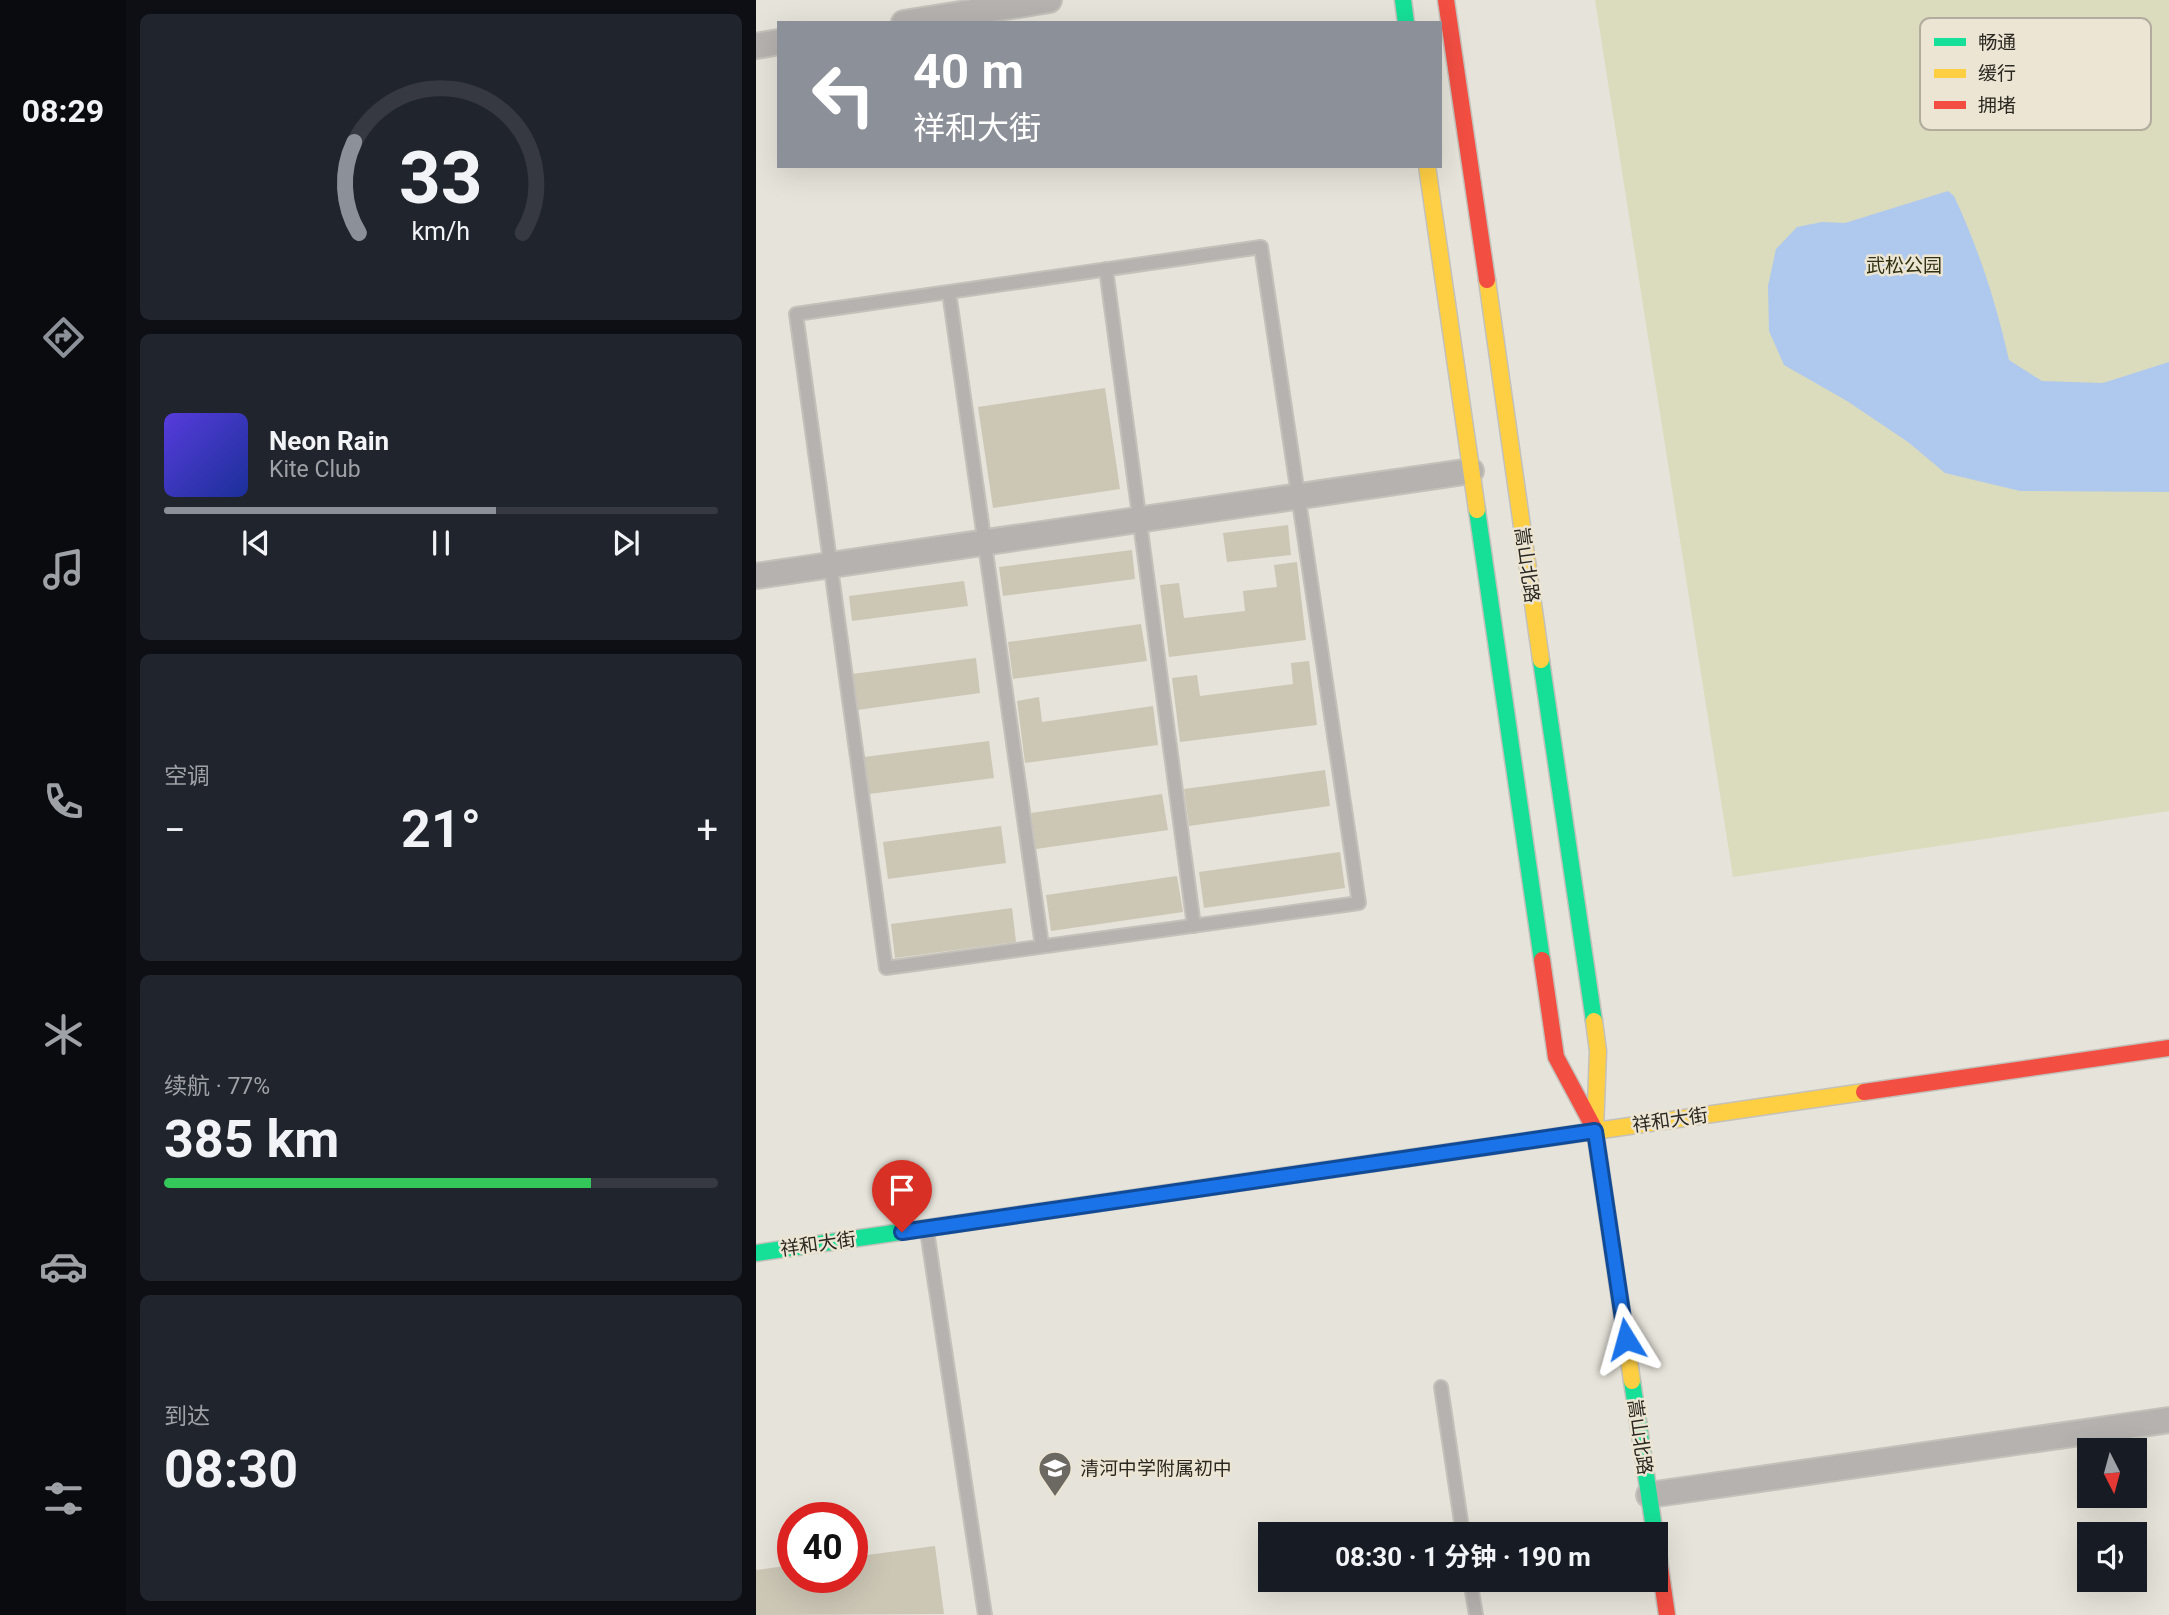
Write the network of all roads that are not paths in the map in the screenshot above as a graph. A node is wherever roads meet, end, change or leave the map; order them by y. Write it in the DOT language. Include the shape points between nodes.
graph roads {
  1 [pos="1049,0"];
  2 [pos="1403,0"];
  3 [pos="1446,0"];
  4 [pos="917,21"];
  5 [pos="1406,21"];
  6 [pos="777,42"];
  7 [pos="756,46"];
  8 [pos="1427,168"];
  9 [pos="1106,269"];
  10 [pos="949,292"];
  11 [pos="1471,471"];
  12 [pos="1298,496"];
  13 [pos="1140,520"];
  14 [pos="984,542"];
  15 [pos="830,566"];
  16 [pos="756,576"];
  17 [pos="1194,926"];
  18 [pos="1041,946"];
  19 [pos="2169,1048"];
  20 [pos="1595,1131"];
  21 [pos="926,1228"];
  22 [pos="756,1254"];
  23 [pos="1441,1387"];
  24 [pos="2169,1420"];
  25 [pos="1649,1495"];
  26 [pos="1462,1522"];
  27 [pos="1653,1522"];
  28 [pos="1472,1592"];
  29 [pos="1663,1592"];
  30 [pos="985,1615"];
  31 [pos="1476,1615"];
  32 [pos="1667,1615"];
  1 -- 4 [label="street"];
  2 -- 5 [label="street"];
  3 -- 20 [label="street, 嵩山北路" via="1598,1051"];
  6 -- 7 [label="street"];
  8 -- 11 [label="street, 嵩山北路"];
  9 -- 10 [label="lane"];
  9 -- 12 [label="lane" via="1261,247"];
  9 -- 13 [label="lane"];
  10 -- 14 [label="lane"];
  10 -- 15 [label="lane" via="796,314"];
  11 -- 12 [label="street"];
  11 -- 20 [label="street, 嵩山北路" via="1556,1057"];
  12 -- 13 [label="street"];
  12 -- 17 [label="lane" via="1359,903"];
  13 -- 14 [label="street"];
  13 -- 17 [label="lane"];
  14 -- 15 [label="street"];
  14 -- 18 [label="lane"];
  15 -- 16 [label="street"];
  15 -- 18 [label="lane" via="886,968"];
  17 -- 18 [label="lane"];
  19 -- 20 [label="street, 祥和大街"];
  20 -- 21 [label="street, 祥和大街"];
  20 -- 25 [label="street, 嵩山北路"];
  21 -- 22 [label="street, 祥和大街"];
  21 -- 30 [label="lane"];
  23 -- 26 [label="lane"];
  24 -- 25 [label="street"];
  25 -- 27 [label="street, 嵩山北路"];
  28 -- 31 [label="lane"];
  29 -- 32 [label="street, 嵩山北路"];
}
